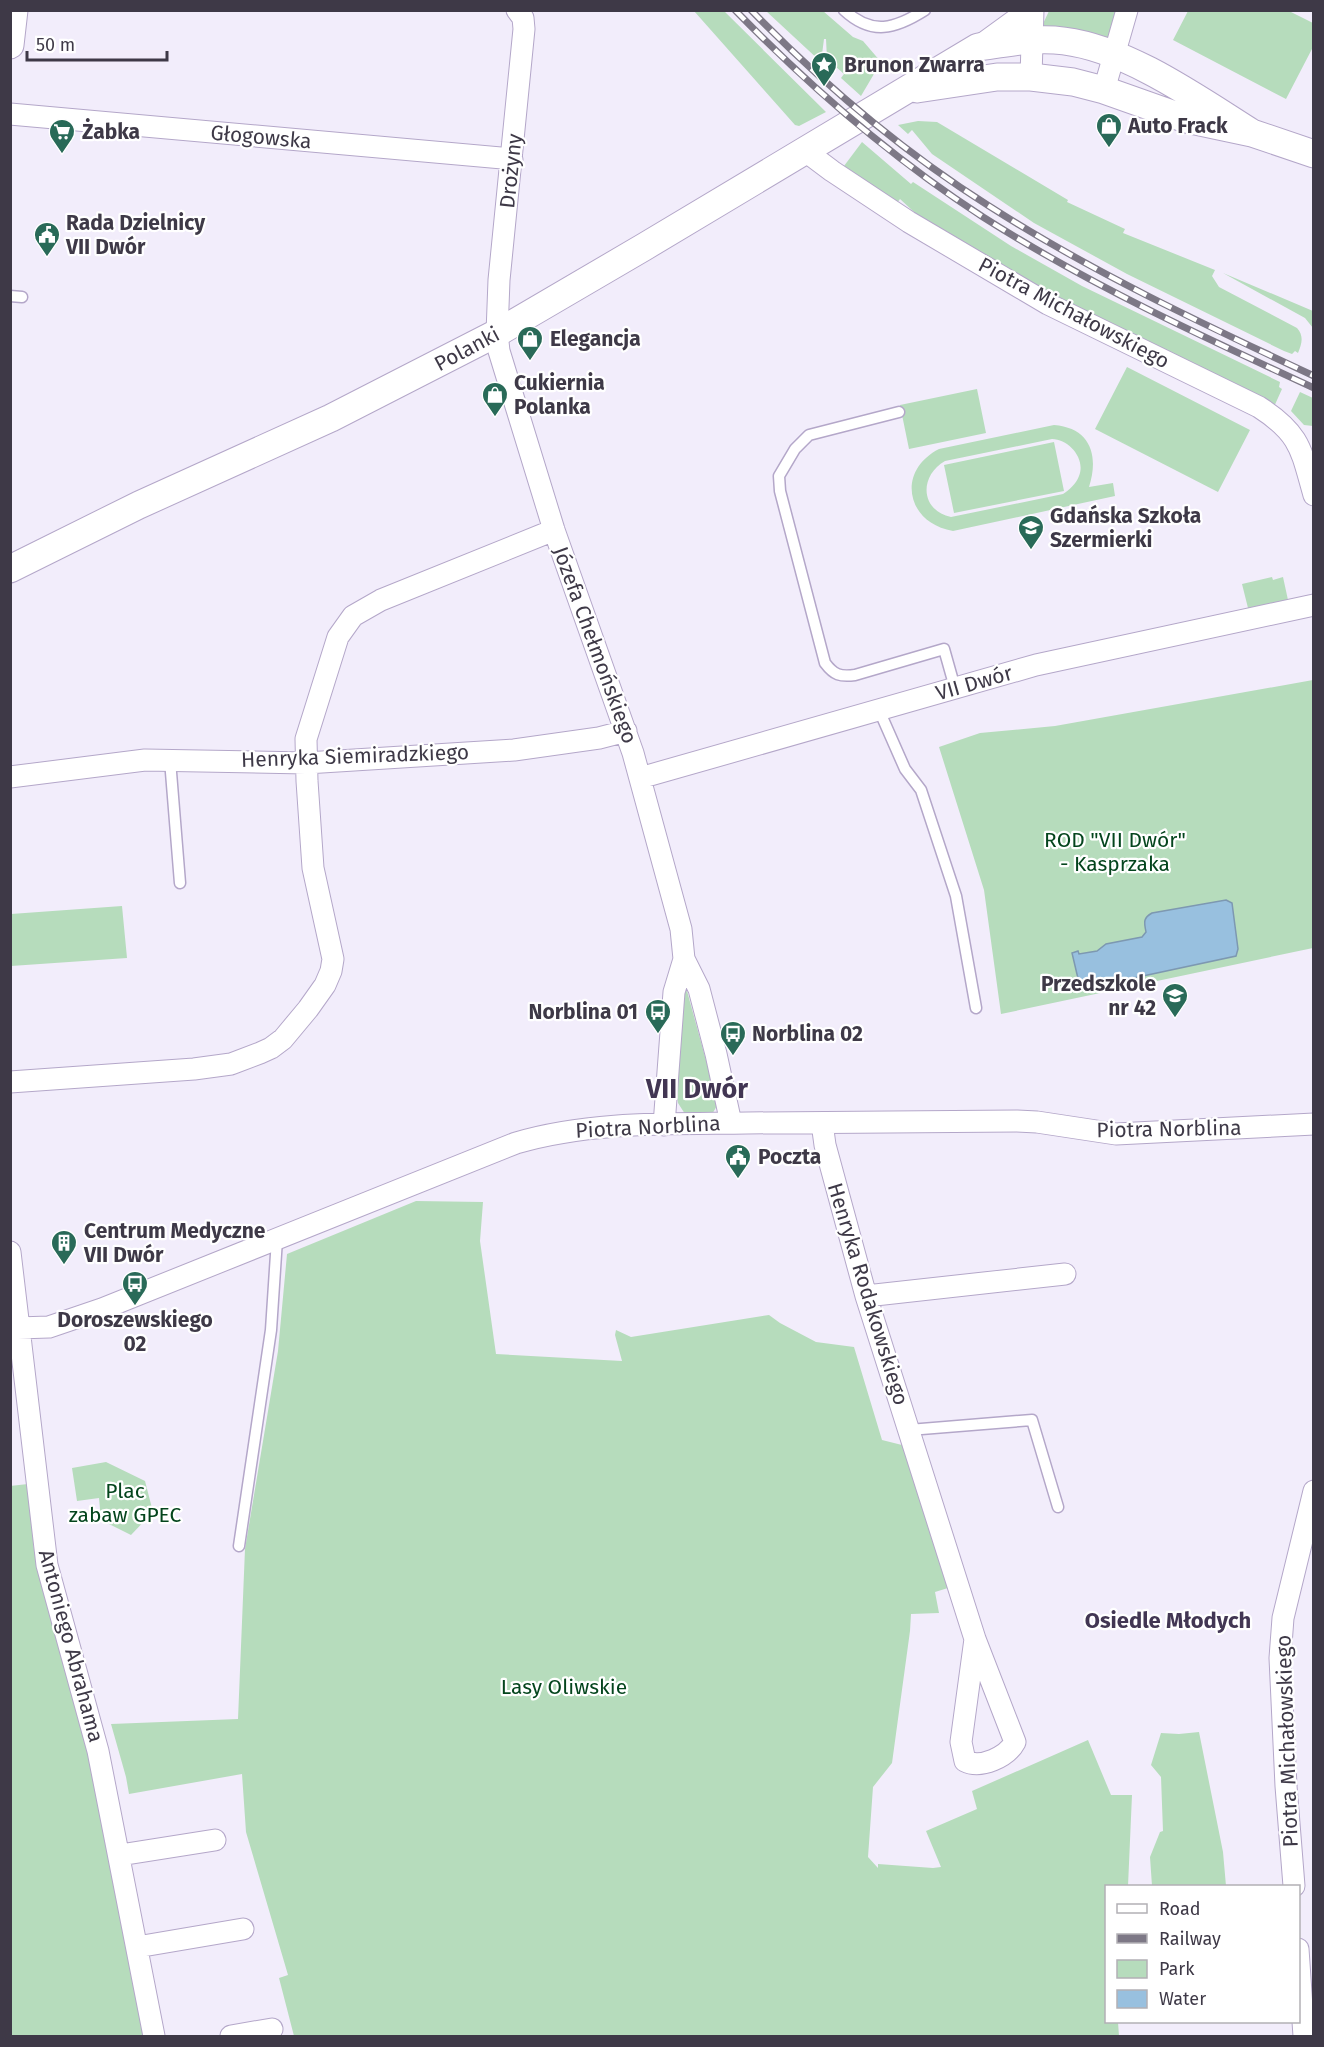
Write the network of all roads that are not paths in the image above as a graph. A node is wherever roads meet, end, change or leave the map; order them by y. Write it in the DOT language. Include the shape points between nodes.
graph roads {
  1 [pos="15,10"];
  2 [pos="517,10"];
  3 [pos="844,10"];
  4 [pos="925,10"];
  5 [pos="1031,10"];
  6 [pos="1127,10"];
  7 [pos="1032,40"];
  8 [pos="10,45"];
  9 [pos="978,47"];
  10 [pos="1116,56"];
  11 [pos="1031,77"];
  12 [pos="1104,90"];
  13 [pos="904,91"];
  14 [pos="10,114"];
  15 [pos="1252,133"];
  16 [pos="804,150"];
  17 [pos="1314,154"];
  18 [pos="512,159"];
  19 [pos="497,333"];
  20 [pos="899,412"];
  21 [pos="1314,495"];
  22 [pos="554,530"];
  23 [pos="10,569"];
  24 [pos="1314,605"];
  25 [pos="955,688"];
  26 [pos="879,710"];
  27 [pos="626,731"];
  28 [pos="170,760"];
  29 [pos="306,763"];
  30 [pos="10,777"];
  31 [pos="640,778"];
  32 [pos="180,883"];
  33 [pos="684,959"];
  34 [pos="976,1008"];
  35 [pos="10,1082"];
  36 [pos="731,1123"];
  37 [pos="822,1123"];
  38 [pos="1314,1124"];
  39 [pos="664,1125"];
  40 [pos="277,1239"];
  41 [pos="10,1252"];
  42 [pos="1065,1274"];
  43 [pos="866,1296"];
  44 [pos="14,1327"];
  45 [pos="909,1430"];
  46 [pos="1314,1491"];
  47 [pos="1058,1507"];
  48 [pos="1310,1521"];
  49 [pos="239,1546"];
  50 [pos="975,1639"];
  51 [pos="214,1840"];
  52 [pos="120,1855"];
  53 [pos="1294,1885"];
  54 [pos="243,1929"];
  55 [pos="137,1947"];
  56 [pos="1300,1970"];
  57 [pos="272,2029"];
  58 [pos="1303,2035"];
  59 [pos="154,2037"];
  60 [pos="231,2037"];
  1 -- 8 [label="street"];
  2 -- 18 [label="street, Drożyny" via="524,29"];
  3 -- 4 [label="lane" via="862,23 885,27 902,24"];
  5 -- 7 [label="street"];
  5 -- 9 [label="street"];
  6 -- 10 [label="street"];
  7 -- 9 [label="street"];
  7 -- 10 [label="street" via="1064,41"];
  7 -- 11 [label="street"];
  9 -- 13 [label="street, Polanki"];
  10 -- 12 [label="street"];
  10 -- 15 [label="street" via="1188,93"];
  11 -- 12 [label="street"];
  11 -- 13 [label="street" via="997,77"];
  12 -- 15 [label="street" via="1186,119"];
  13 -- 16 [label="street, Polanki"];
  14 -- 18 [label="street, Głogowska"];
  15 -- 17 [label="street"];
  16 -- 19 [label="street, Polanki"];
  16 -- 21 [label="street, Piotra Michałowskiego" via="909,222 1048,304 1275,417 1296,439"];
  18 -- 19 [label="street, Drożyny"];
  19 -- 22 [label="street, Józefa Chełmońskiego" via="505,374"];
  19 -- 23 [label="street, Polanki" via="331,418 139,505"];
  20 -- 25 [label="lane" via="809,435 795,449 779,476 780,491 825,663 832,672 841,677 855,675 944,649"];
  22 -- 27 [label="street, Józefa Chełmońskiego"];
  22 -- 29 [label="street" via="381,600 353,616 338,637 306,739"];
  24 -- 25 [label="street, VII Dwór" via="1036,666"];
  25 -- 26 [label="street, VII Dwór"];
  26 -- 31 [label="street, VII Dwór"];
  26 -- 34 [label="lane" via="905,769 921,790 953,886"];
  27 -- 29 [label="street, Henryka Siemiradzkiego" via="514,750"];
  27 -- 31 [label="street, Józefa Chełmońskiego"];
  28 -- 29 [label="street, Henryka Siemiradzkiego"];
  28 -- 30 [label="street, Henryka Siemiradzkiego"];
  28 -- 32 [label="lane"];
  29 -- 35 [label="street" via="313,868 333,959 325,985 283,1039 231,1064"];
  31 -- 33 [label="street, Józefa Chełmońskiego" via="681,929"];
  33 -- 36 [label="street, Józefa Chełmońskiego" via="699,989"];
  33 -- 39 [label="street, Józefa Chełmońskiego" via="674,992"];
  36 -- 37 [label="street, Piotra Norblina"];
  36 -- 39 [label="street, Piotra Norblina"];
  37 -- 38 [label="street, Piotra Norblina" via="1017,1121 1116,1134"];
  37 -- 43 [label="street, Henryka Rodakowskiego"];
  39 -- 40 [label="street, Piotra Norblina" via="540,1136"];
  40 -- 44 [label="street, Piotra Norblina" via="49,1327"];
  40 -- 49 [label="lane" via="271,1330"];
  41 -- 44 [label="street, Antoniego Abrahama"];
  42 -- 43 [label="street"];
  43 -- 45 [label="street, Henryka Rodakowskiego"];
  44 -- 52 [label="street, Antoniego Abrahama" via="47,1564 99,1751"];
  45 -- 47 [label="lane, Henryka Rodakowskiego" via="1032,1420"];
  45 -- 50 [label="street, Henryka Rodakowskiego"];
  46 -- 48 [label="street, Piotra Michałowskiego"];
  48 -- 53 [label="street, Piotra Michałowskiego" via="1283,1618 1280,1658"];
  50 -- 50 [label="street, Henryka Rodakowskiego" via="961,1742 965,1761 976,1765 999,1756 1015,1742"];
  51 -- 52 [label="street"];
  52 -- 55 [label="street, Antoniego Abrahama"];
  54 -- 55 [label="street"];
  55 -- 59 [label="street, Antoniego Abrahama"];
  56 -- 58 [label="street"];
  57 -- 60 [label="street"];
}
